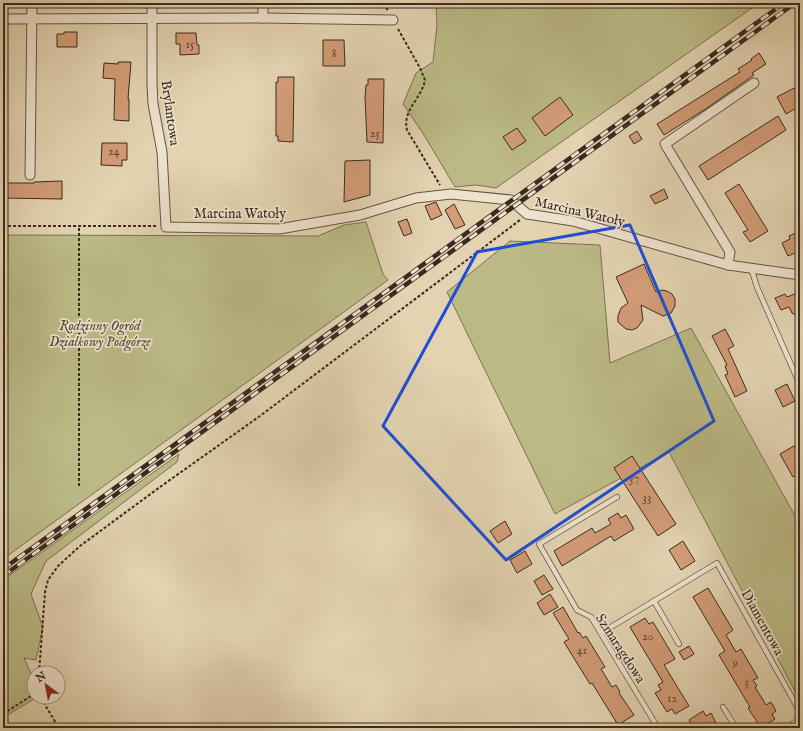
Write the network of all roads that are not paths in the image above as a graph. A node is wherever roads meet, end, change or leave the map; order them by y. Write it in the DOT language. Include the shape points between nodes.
graph roads {
  1 [pos="32,3"];
  2 [pos="152,3"];
  3 [pos="263,3"];
  4 [pos="152,18"];
  5 [pos="263,18"];
  6 [pos="3,19"];
  7 [pos="32,19"];
  8 [pos="393,20"];
  9 [pos="754,83"];
  10 [pos="30,175"];
  11 [pos="166,227"];
  12 [pos="728,265"];
  13 [pos="752,268"];
  14 [pos="800,275"];
  15 [pos="800,385"];
  16 [pos="617,497"];
  17 [pos="654,601"];
  18 [pos="600,633"];
  19 [pos="679,644"];
  20 [pos="723,707"];
  21 [pos="800,712"];
  22 [pos="800,719"];
  23 [pos="658,728"];
  24 [pos="736,728"];
  25 [pos="786,728"];
  1 -- 7 [label="street"];
  2 -- 4 [label="street, Brylantowa"];
  3 -- 5 [label="street"];
  4 -- 5 [label="street"];
  4 -- 7 [label="street"];
  4 -- 11 [label="street, Brylantowa" via="153,97 162,152"];
  5 -- 8 [label="street"];
  6 -- 7 [label="street"];
  7 -- 10 [label="street"];
  9 -- 12 [label="street" via="665,144 730,252"];
  11 -- 12 [label="street, Marcina Watoły" via="279,229 360,215 416,198 451,194 511,200 527,214 573,221"];
  12 -- 13 [label="street, Marcina Watoły"];
  13 -- 14 [label="street, Marcina Watoły"];
  13 -- 15 [label="lane" via="757,287"];
  16 -- 18 [label="lane, Szmaragdowa" via="539,544 577,610 591,617"];
  17 -- 18 [label="lane"];
  17 -- 19 [label="lane"];
  17 -- 21 [label="lane, Diamentowa" via="717,563"];
  18 -- 23 [label="lane, Szmaragdowa"];
  20 -- 24 [label="lane"];
  22 -- 25 [label="lane"];
}
